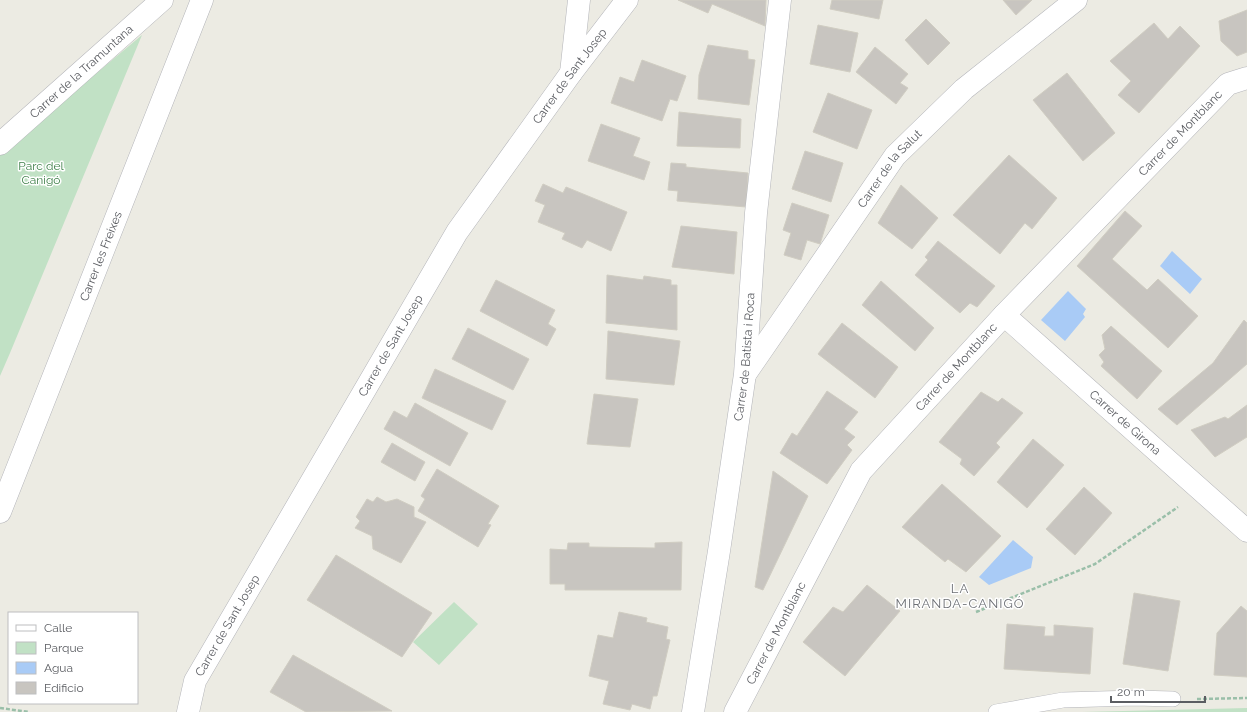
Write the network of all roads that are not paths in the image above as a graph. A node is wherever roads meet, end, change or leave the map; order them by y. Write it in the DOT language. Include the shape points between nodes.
graph roads {
  1 [pos="162,0"];
  2 [pos="202,0"];
  3 [pos="579,0"];
  4 [pos="627,0"];
  5 [pos="780,0"];
  6 [pos="1076,0"];
  7 [pos="571,73"];
  8 [pos="1247,78"];
  9 [pos="0,144"];
  10 [pos="1004,315"];
  11 [pos="745,374"];
  12 [pos="0,512"];
  13 [pos="1247,531"];
  14 [pos="1173,699"];
  15 [pos="188,712"];
  16 [pos="693,712"];
  17 [pos="735,712"];
  18 [pos="996,712"];
  1 -- 9 [label="street, Carrer de la Tramuntana"];
  2 -- 12 [label="street, Carrer les Freixes"];
  3 -- 7 [label="street"];
  4 -- 7 [label="street, Carrer de Sant Josep"];
  5 -- 11 [label="street, Carrer de Batista i Roca" via="756,213"];
  6 -- 11 [label="street, Carrer de la Salut" via="964,89 896,156"];
  7 -- 15 [label="street, Carrer de Sant Josep" via="457,232 195,680"];
  8 -- 10 [label="street, Carrer de Montblanc" via="1228,84"];
  10 -- 13 [label="street, Carrer de Girona"];
  10 -- 17 [label="street, Carrer de Montblanc" via="861,471"];
  11 -- 16 [label="street, Carrer de Batista i Roca"];
  14 -- 18 [label="lane" via="1063,700"];
}
